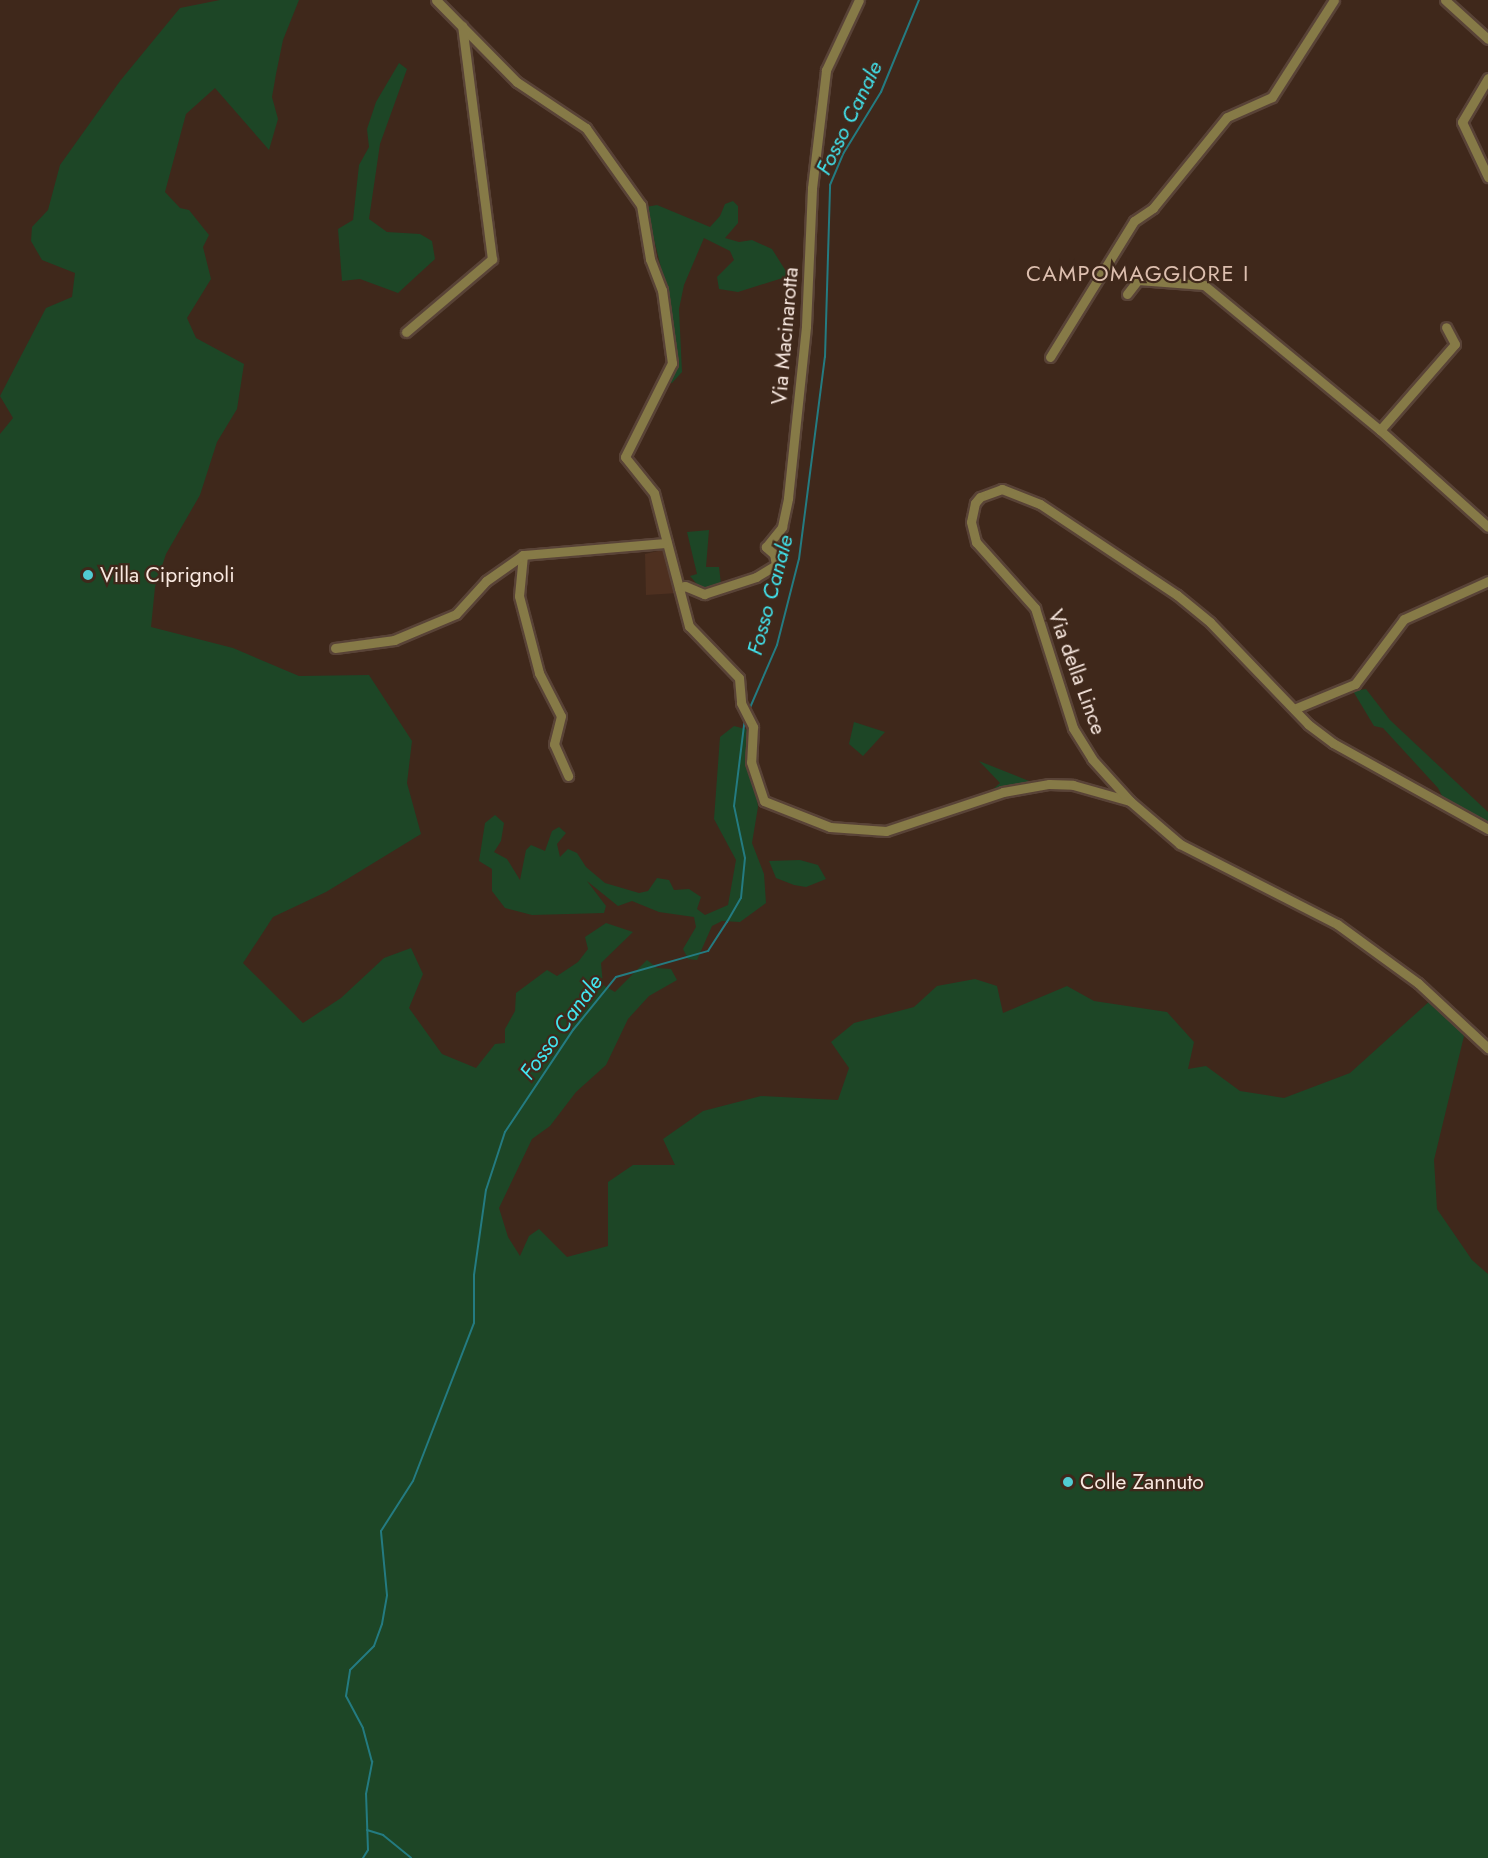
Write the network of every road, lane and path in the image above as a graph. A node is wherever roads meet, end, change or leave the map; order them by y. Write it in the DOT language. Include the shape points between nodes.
graph roads {
  1 [pos="436,0"];
  2 [pos="859,0"];
  3 [pos="1334,0"];
  4 [pos="1445,0"];
  5 [pos="462,26"];
  6 [pos="1488,39"];
  7 [pos="1488,78"];
  8 [pos="1488,177"];
  9 [pos="1127,294"];
  10 [pos="1446,327"];
  11 [pos="406,332"];
  12 [pos="1050,357"];
  13 [pos="1380,430"];
  14 [pos="1488,527"];
  15 [pos="667,543"];
  16 [pos="523,555"];
  17 [pos="1488,581"];
  18 [pos="679,588"];
  19 [pos="335,648"];
  20 [pos="1294,709"];
  21 [pos="568,776"];
  22 [pos="1130,801"];
  23 [pos="1488,829"];
  24 [pos="1488,1048"];
  1 -- 5 [label="street"];
  2 -- 18 [label="street, Via Macinarotta" via="826,70 812,188 806,326 788,498 782,527 766,547 774,554 776,565 756,577 705,594 685,586"];
  3 -- 12 [label="street" via="1272,97 1234,111 1153,208 1134,221"];
  4 -- 6 [label="street"];
  5 -- 11 [label="street" via="492,259"];
  5 -- 15 [label="street" via="517,82 586,128 641,205 650,259 662,290 672,363 625,457 654,494"];
  7 -- 8 [label="street" via="1462,122"];
  9 -- 13 [label="street" via="1138,280 1204,285"];
  10 -- 13 [label="street" via="1455,344"];
  13 -- 14 [label="street"];
  15 -- 16 [label="street"];
  15 -- 18 [label="street"];
  16 -- 19 [label="street" via="486,581 456,614 394,640"];
  16 -- 21 [label="street" via="519,596 539,673 561,716 554,744"];
  17 -- 20 [label="street" via="1404,619 1355,684"];
  18 -- 22 [label="street" via="689,626 740,678 741,703 753,727 751,762 764,801 784,812 830,827 886,831 1003,792 1049,784 1072,785"];
  20 -- 22 [label="street, Via della Lince" via="1178,595 1020,493 1002,489 980,497 970,522 976,542 1035,608 1073,728 1092,759"];
  20 -- 23 [label="street, Via della Lince" via="1333,743"];
  22 -- 24 [label="street, Via della Lince" via="1180,844 1337,924 1419,982"];
}
